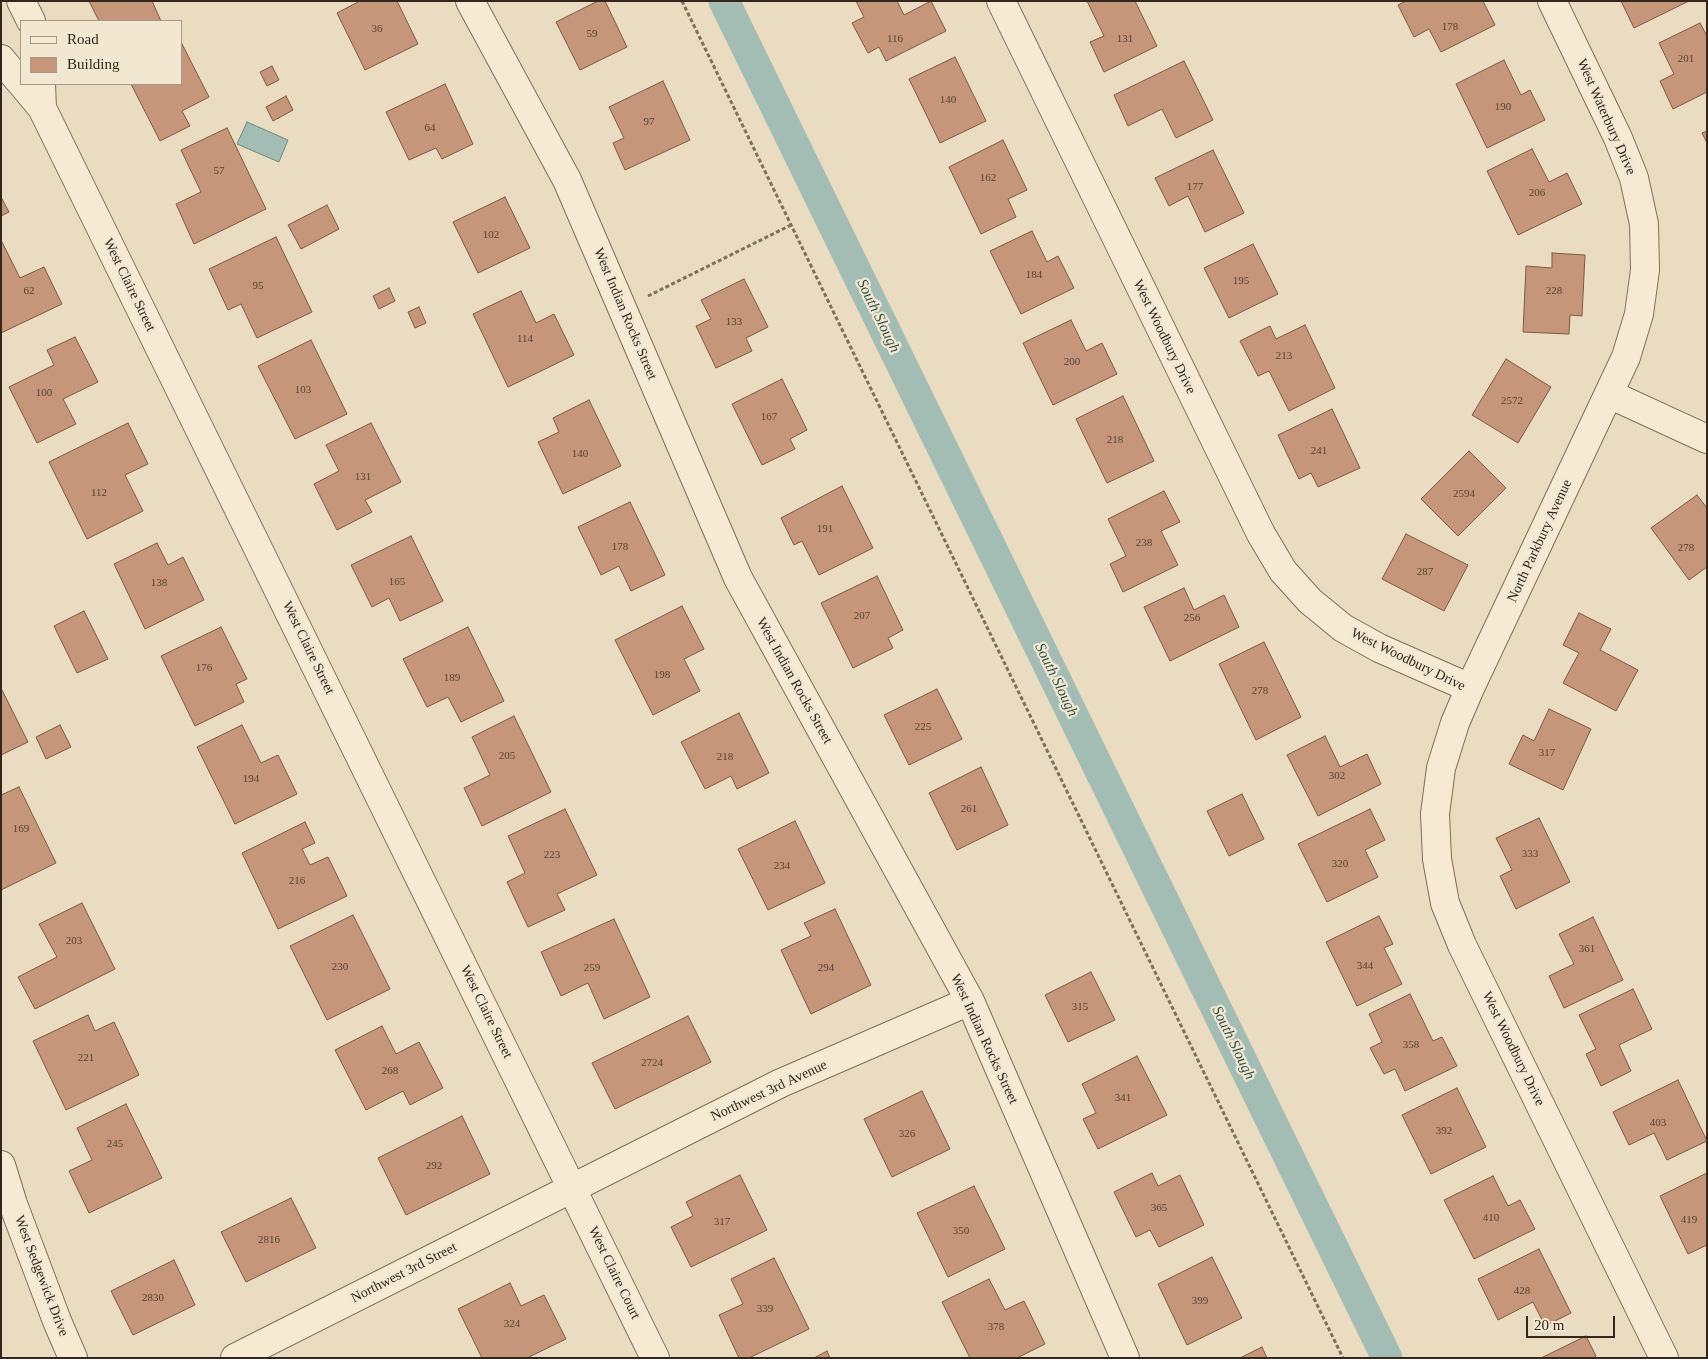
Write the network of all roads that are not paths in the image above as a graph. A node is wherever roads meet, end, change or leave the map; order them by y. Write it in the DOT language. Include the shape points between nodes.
graph roads {
  1 [pos="21,1"];
  2 [pos="470,1"];
  3 [pos="1001,1"];
  4 [pos="1552,1"];
  5 [pos="31,20"];
  6 [pos="1,58"];
  7 [pos="20,81"];
  8 [pos="25,85"];
  9 [pos="42,96"];
  10 [pos="1609,394"];
  11 [pos="1707,439"];
  12 [pos="1470,688"];
  13 [pos="970,1001"];
  14 [pos="1,1165"];
  15 [pos="573,1189"];
  16 [pos="74,1358"];
  17 [pos="235,1358"];
  18 [pos="655,1358"];
  19 [pos="1125,1358"];
  20 [pos="1664,1358"];
  1 -- 5 [label="street"];
  2 -- 13 [label="street, West Indian Rocks Street" via="567,180 738,578"];
  3 -- 12 [label="street, West Woodbury Drive" via="1261,534 1283,570 1310,601 1343,628 1379,648"];
  4 -- 10 [label="street, West Waterbury Drive" via="1618,138 1634,178 1644,224 1645,270 1639,314 1626,357"];
  6 -- 7 [label="street, West Claire Street"];
  8 -- 9 [label="street, West Claire Street"];
  9 -- 15 [label="street, West Claire Street"];
  10 -- 11 [label="street"];
  10 -- 12 [label="street, North Parkbury Avenue"];
  12 -- 20 [label="street, West Woodbury Drive" via="1440,768 1435,814 1436,859 1445,903 1462,945"];
  13 -- 15 [label="street, Northwest 3rd Avenue" via="782,1083"];
  13 -- 19 [label="street, West Indian Rocks Street"];
  14 -- 16 [label="street, West Sedgewick Drive" via="57,1321"];
  15 -- 17 [label="street, Northwest 3rd Street"];
  15 -- 18 [label="street, West Claire Court"];
}
